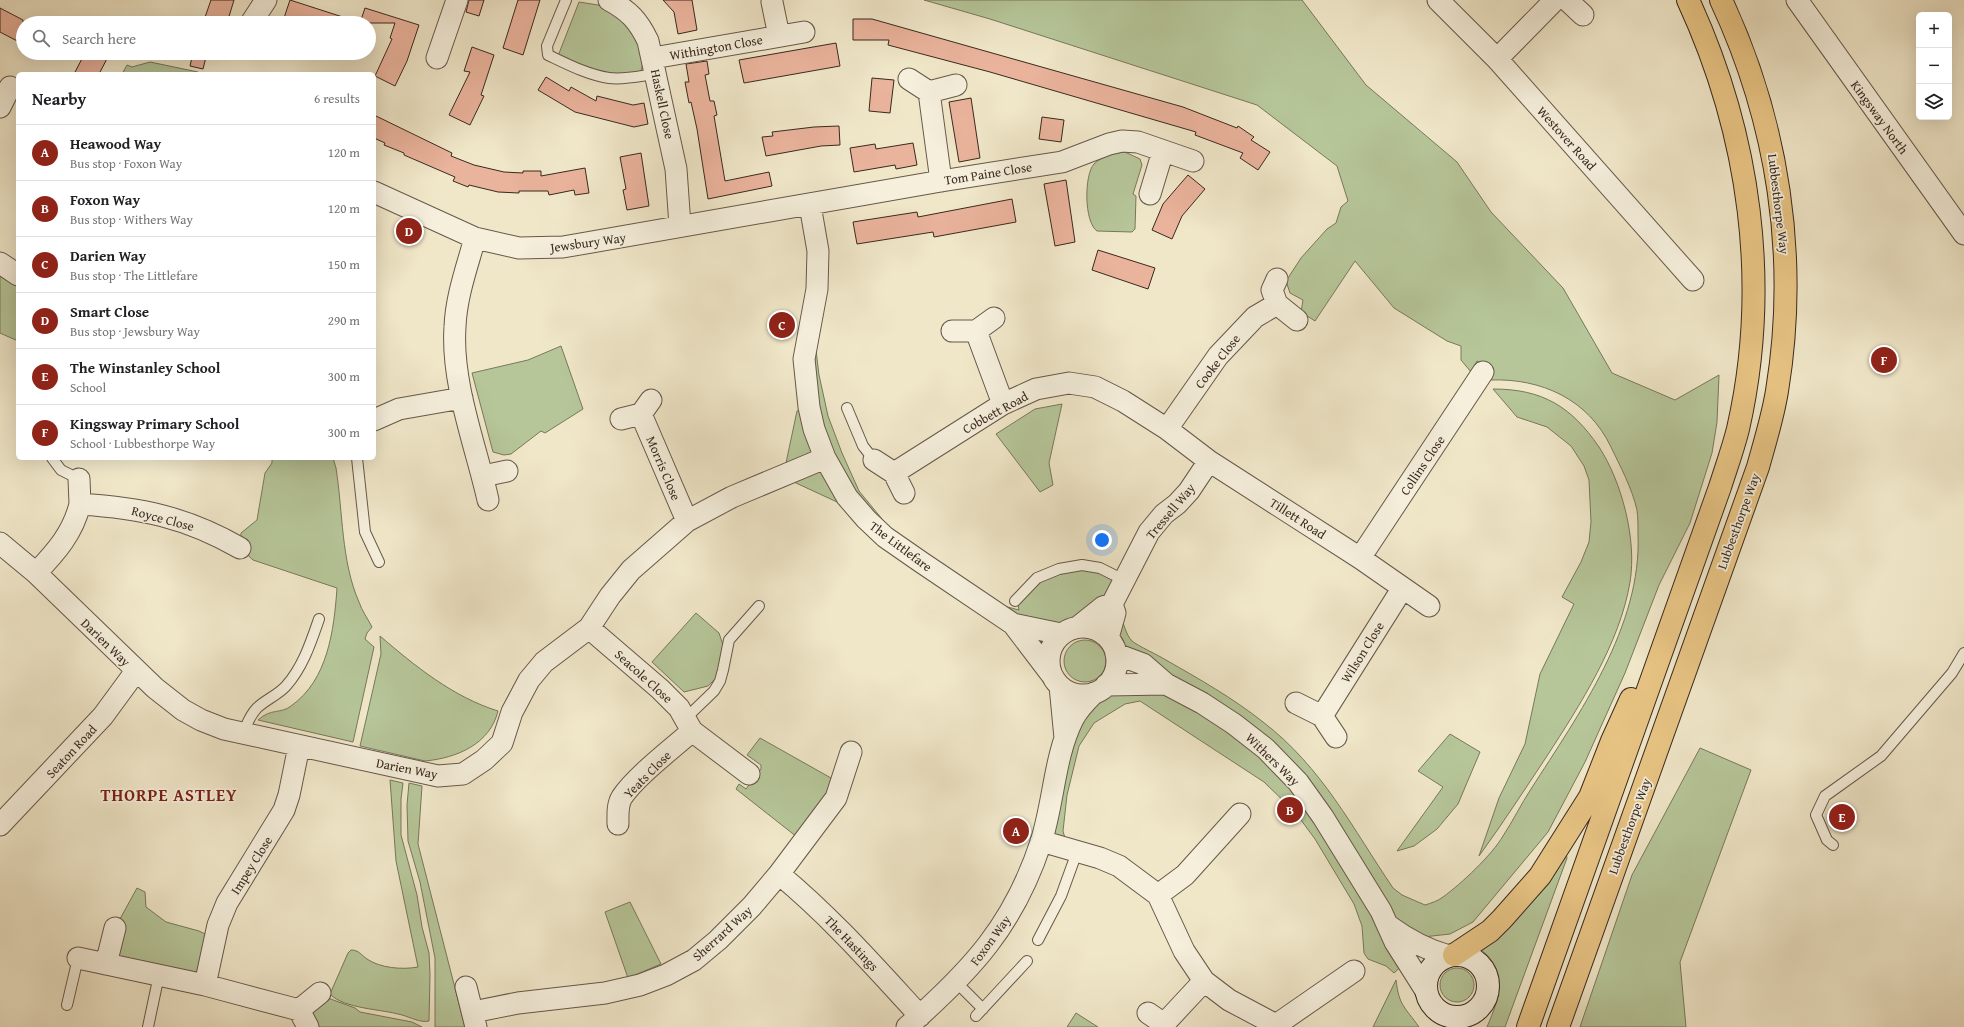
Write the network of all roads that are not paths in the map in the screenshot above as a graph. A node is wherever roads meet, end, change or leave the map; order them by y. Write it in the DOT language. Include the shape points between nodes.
graph roads {
  1 [pos="266,0"];
  2 [pos="457,0"];
  3 [pos="566,0"];
  4 [pos="609,0"];
  5 [pos="1438,0"];
  6 [pos="1555,0"];
  7 [pos="1567,0"];
  8 [pos="1688,0"];
  9 [pos="1721,0"];
  10 [pos="1797,0"];
  11 [pos="772,2"];
  12 [pos="1583,15"];
  13 [pos="256,16"];
  14 [pos="804,32"];
  15 [pos="778,36"];
  16 [pos="1496,59"];
  17 [pos="435,62"];
  18 [pos="654,66"];
  19 [pos="909,79"];
  20 [pos="956,85"];
  21 [pos="9,86"];
  22 [pos="929,92"];
  23 [pos="0,107"];
  24 [pos="1163,151"];
  25 [pos="1193,161"];
  26 [pos="941,181"];
  27 [pos="376,193"];
  28 [pos="1150,194"];
  29 [pos="810,205"];
  30 [pos="680,226"];
  31 [pos="1964,234"];
  32 [pos="474,238"];
  33 [pos="0,263"];
  34 [pos="16,273"];
  35 [pos="1277,279"];
  36 [pos="1693,280"];
  37 [pos="1277,304"];
  38 [pos="994,318"];
  39 [pos="1297,320"];
  40 [pos="952,331"];
  41 [pos="976,331"];
  42 [pos="1483,372"];
  43 [pos="462,398"];
  44 [pos="1003,404"];
  45 [pos="847,408"];
  46 [pos="638,411"];
  47 [pos="376,419"];
  48 [pos="1167,429"];
  49 [pos="825,458"];
  50 [pos="54,460"];
  51 [pos="357,460"];
  52 [pos="874,460"];
  53 [pos="1209,461"];
  54 [pos="507,471"];
  55 [pos="894,473"];
  56 [pos="483,476"];
  57 [pos="79,479"];
  58 [pos="904,493"];
  59 [pos="488,500"];
  60 [pos="80,504"];
  61 [pos="687,521"];
  62 [pos="0,543"];
  63 [pos="245,547"];
  64 [pos="1360,558"];
  65 [pos="379,562"];
  66 [pos="1692,568"];
  67 [pos="36,573"];
  68 [pos="1124,580"];
  69 [pos="1402,589"];
  70 [pos="1015,601"];
  71 [pos="1112,604"];
  72 [pos="759,606"];
  73 [pos="1429,606"];
  74 [pos="319,619"];
  75 [pos="1013,624"];
  76 [pos="589,628"];
  77 [pos="1070,631"];
  78 [pos="1112,646"];
  79 [pos="1964,653"];
  80 [pos="136,671"];
  81 [pos="1056,680"];
  82 [pos="1166,684"];
  83 [pos="1100,689"];
  84 [pos="1296,703"];
  85 [pos="1322,716"];
  86 [pos="689,725"];
  87 [pos="243,733"];
  88 [pos="1336,737"];
  89 [pos="1065,739"];
  90 [pos="299,746"];
  91 [pos="851,752"];
  92 [pos="749,774"];
  93 [pos="1240,814"];
  94 [pos="618,824"];
  95 [pos="0,825"];
  96 [pos="1041,841"];
  97 [pos="1833,845"];
  98 [pos="1077,852"];
  99 [pos="779,874"];
  100 [pos="1158,894"];
  101 [pos="1389,926"];
  102 [pos="115,928"];
  103 [pos="1038,940"];
  104 [pos="1452,955"];
  105 [pos="78,958"];
  106 [pos="1027,961"];
  107 [pos="106,964"];
  108 [pos="1354,971"];
  109 [pos="159,975"];
  110 [pos="1204,981"];
  111 [pos="956,982"];
  112 [pos="205,985"];
  113 [pos="466,988"];
  114 [pos="320,993"];
  115 [pos="1483,1004"];
  116 [pos="67,1005"];
  117 [pos="1435,1009"];
  118 [pos="474,1020"];
  119 [pos="914,1021"];
  120 [pos="1158,1021"];
  121 [pos="304,1022"];
  122 [pos="1276,1026"];
  123 [pos="148,1027"];
  124 [pos="1478,1027"];
  125 [pos="1528,1027"];
  126 [pos="1558,1027"];
  1 -- 13 [label="street"];
  2 -- 17 [label="street"];
  3 -- 18 [label="lane" via="548,46 548,54 592,74 609,78 632,78"];
  4 -- 18 [label="street, Haskell Close" via="626,10 641,26 648,41"];
  5 -- 16 [label="street, Westover Road"];
  6 -- 16 [label="street"];
  7 -- 12 [label="street"];
  8 -- 66 [label="highway, Lubbesthorpe Way" via="1716,67 1739,150 1750,216 1754,303 1747,379 1738,430"];
  9 -- 126 [label="highway, Lubbesthorpe Way" via="1745,57 1760,105 1774,155 1780,196 1786,269 1786,306 1777,392 1758,467"];
  10 -- 31 [label="street, Kingsway North"];
  11 -- 15 [label="street, Withington Close"];
  14 -- 15 [label="street, Withington Close"];
  15 -- 18 [label="street, Withington Close"];
  16 -- 36 [label="street, Westover Road"];
  18 -- 30 [label="street, Haskell Close" via="676,169"];
  19 -- 22 [label="street"];
  20 -- 22 [label="street"];
  21 -- 23 [label="street"];
  22 -- 26 [label="street"];
  24 -- 25 [label="street, Tom Paine Close"];
  24 -- 26 [label="street, Tom Paine Close" via="1138,142 1122,141 1062,162"];
  24 -- 28 [label="street"];
  26 -- 29 [label="street, Tom Paine Close"];
  27 -- 32 [label="street, Jewsbury Way"];
  29 -- 30 [label="street, Jewsbury Way"];
  29 -- 49 [label="street, The Littlefare" via="818,251 817,289 804,359 809,406"];
  30 -- 32 [label="street, Jewsbury Way" via="563,247 519,248"];
  32 -- 43 [label="street" via="455,326 455,347"];
  33 -- 34 [label="street"];
  35 -- 37 [label="street" via="1272,290"];
  37 -- 39 [label="street"];
  37 -- 48 [label="street, Cooke Close" via="1255,317 1218,356"];
  38 -- 41 [label="street"];
  40 -- 41 [label="street"];
  41 -- 44 [label="street"];
  42 -- 64 [label="street, Collins Close"];
  43 -- 47 [label="street" via="398,410"];
  43 -- 56 [label="street"];
  44 -- 48 [label="street, Cobbett Road" via="1036,389 1069,383 1095,387 1123,401"];
  44 -- 55 [label="street, Cobbett Road"];
  45 -- 52 [label="lane" via="863,446"];
  46 -- 61 [label="street, Morris Close"];
  48 -- 53 [label="street, Tillett Road"];
  49 -- 61 [label="street, Darien Way" via="732,497"];
  49 -- 75 [label="street, The Littlefare" via="847,496 885,537"];
  50 -- 57 [label="lane" via="61,470"];
  51 -- 65 [label="lane" via="365,532"];
  52 -- 55 [label="street"];
  53 -- 64 [label="street, Tillett Road"];
  53 -- 68 [label="street, Tressell Way" via="1189,491 1149,532"];
  54 -- 56 [label="street"];
  55 -- 58 [label="street"];
  56 -- 59 [label="street"];
  57 -- 60 [label="street"];
  60 -- 63 [label="street, Royce Close" via="128,508 184,521"];
  60 -- 67 [label="street" via="71,529 58,550"];
  61 -- 76 [label="street, Darien Way" via="631,570"];
  62 -- 67 [label="street, Darien Way"];
  64 -- 69 [label="street, Tillett Road"];
  66 -- 104 [label="highway" via="1612,741 1590,797 1563,842 1540,876 1502,919 1490,931"];
  66 -- 125 [label="highway, Lubbesthorpe Way"];
  67 -- 80 [label="street, Darien Way"];
  68 -- 70 [label="lane" via="1100,568 1082,565 1059,569 1037,578"];
  68 -- 71 [label="street, Tressell Way"];
  69 -- 73 [label="street, Tillett Road"];
  69 -- 85 [label="street, Wilson Close"];
  71 -- 77 [label="street" via="1103,607"];
  71 -- 78 [label="street, Tressell Way" via="1115,614"];
  72 -- 86 [label="lane" via="729,640 720,681"];
  74 -- 87 [label="lane" via="307,652 293,678 257,708"];
  75 -- 77 [label="street, The Littlefare"];
  75 -- 81 [label="street, The Littlefare"];
  76 -- 86 [label="street, Seacole Close" via="660,689 679,708"];
  76 -- 90 [label="street, Darien Way" via="544,662 520,696 502,743 484,760 463,774 438,776"];
  77 -- 78 [label="street" via="1089,627 1100,631"];
  77 -- 81 [label="street" via="1056,640 1050,652 1049,666"];
  78 -- 82 [label="street, Withers Way" via="1143,664"];
  78 -- 83 [label="street" via="1115,671"];
  79 -- 97 [label="lane" via="1952,673 1882,756 1825,796 1816,815 1827,840"];
  80 -- 87 [label="street, Darien Way" via="183,710 200,720"];
  80 -- 95 [label="street, Seaton Road" via="103,716"];
  81 -- 83 [label="street" via="1076,694"];
  81 -- 89 [label="street, Foxon Way"];
  82 -- 83 [label="street, Withers Way"];
  82 -- 101 [label="street, Withers Way" via="1234,724 1266,750 1298,782 1323,817"];
  83 -- 89 [label="street, Foxon Way" via="1074,718"];
  84 -- 85 [label="street"];
  85 -- 88 [label="street"];
  86 -- 92 [label="street, Seacole Close"];
  86 -- 94 [label="street, Yeats Close" via="621,798"];
  87 -- 90 [label="street, Darien Way"];
  89 -- 96 [label="street, Foxon Way"];
  90 -- 112 [label="street, Impey Close" via="284,810 227,903 218,925"];
  91 -- 99 [label="street, Sherrard Way" via="836,798"];
  93 -- 100 [label="street" via="1185,875"];
  96 -- 98 [label="street"];
  96 -- 111 [label="street, Foxon Way" via="1028,879 1015,904 978,958"];
  98 -- 100 [label="street" via="1119,866"];
  98 -- 103 [label="lane" via="1061,896"];
  99 -- 118 [label="street, Sherrard Way" via="718,940 694,960 666,975 640,985 606,993 518,1003"];
  99 -- 119 [label="street, The Hastings" via="813,902 842,932"];
  100 -- 110 [label="street" via="1184,951"];
  101 -- 104 [label="street, Withers Way" via="1411,941 1435,952"];
  101 -- 117 [label="street, Withers Way" via="1395,942"];
  102 -- 107 [label="street"];
  104 -- 115 [label="street" via="1471,958 1485,971 1488,990"];
  104 -- 117 [label="street" via="1434,964 1426,981"];
  105 -- 107 [label="street"];
  105 -- 116 [label="lane"];
  106 -- 111 [label="lane" via="980,1013"];
  107 -- 109 [label="street"];
  108 -- 122 [label="street"];
  109 -- 112 [label="street"];
  109 -- 123 [label="lane"];
  110 -- 120 [label="street"];
  110 -- 122 [label="street" via="1230,1000"];
  111 -- 119 [label="street, Foxon Way"];
  112 -- 121 [label="street"];
  113 -- 118 [label="street"];
  114 -- 121 [label="street"];
  115 -- 117 [label="street" via="1476,1012 1466,1016 1454,1017"];
  115 -- 124 [label="street"];
}
